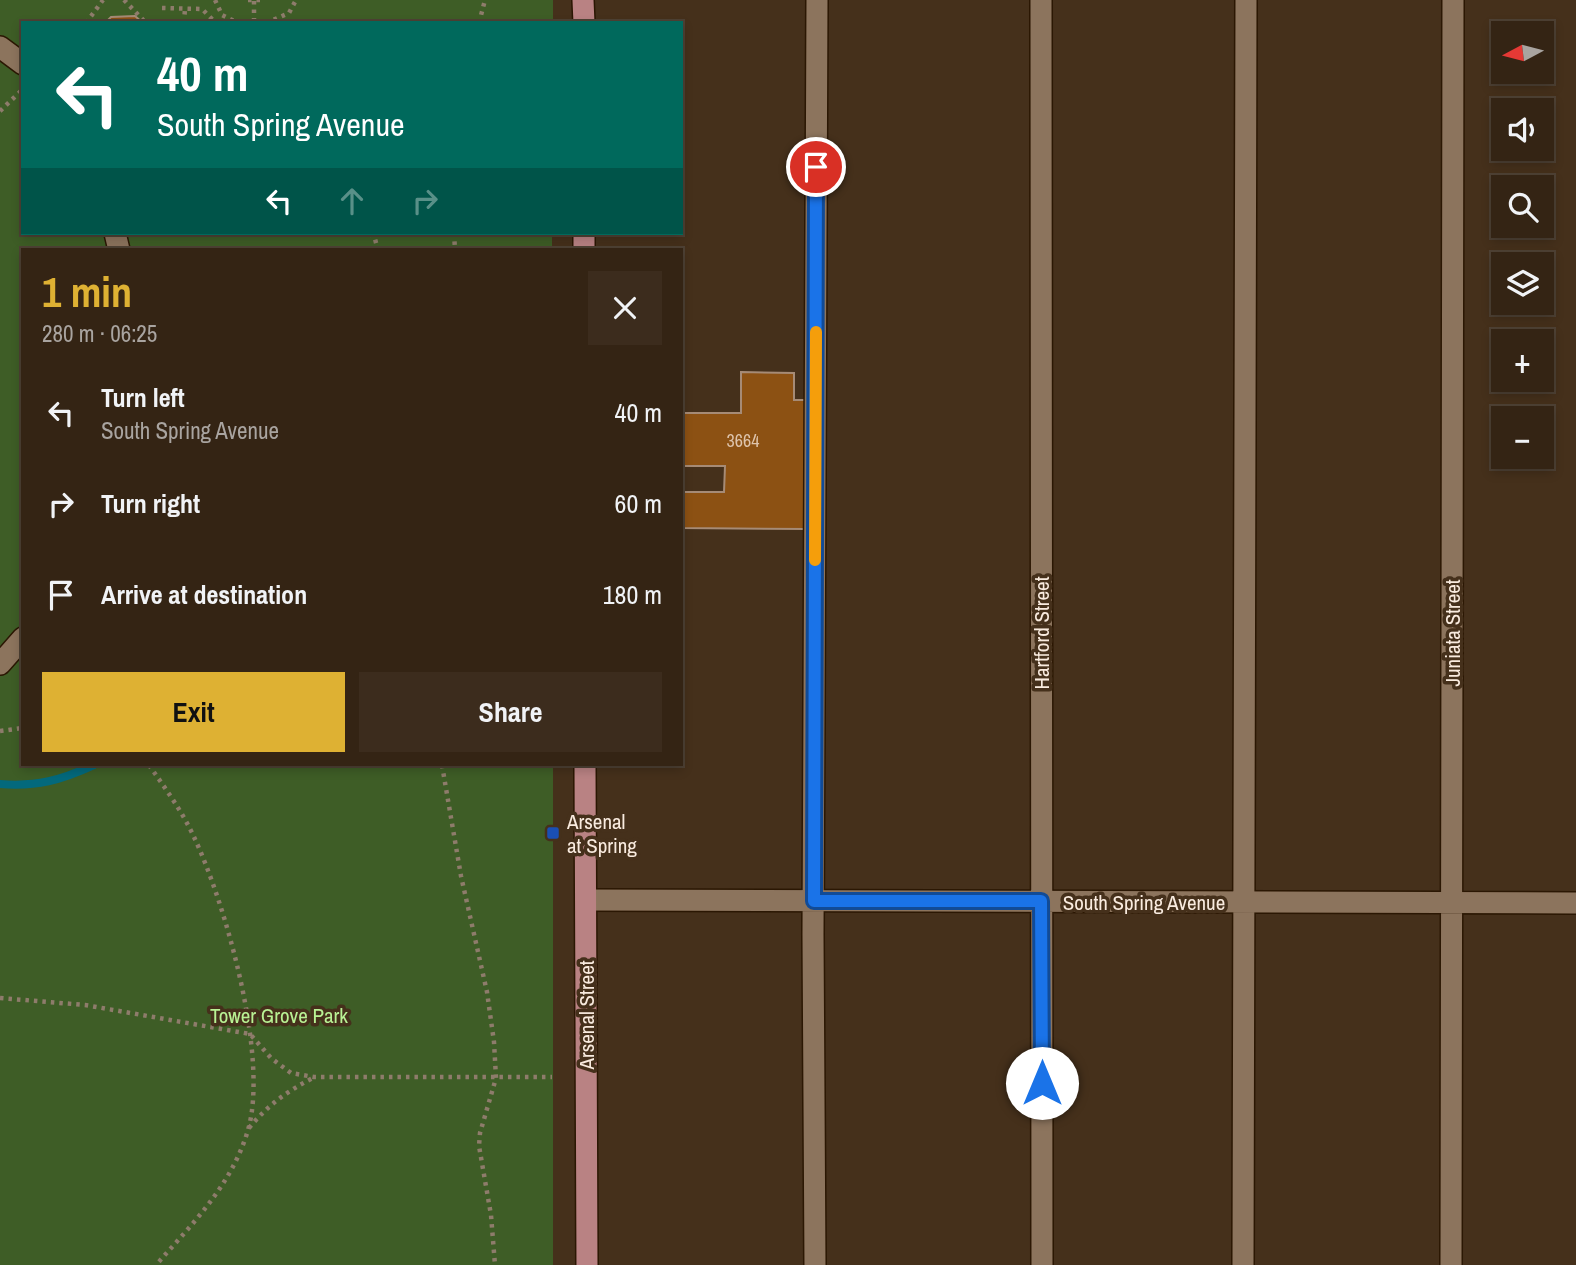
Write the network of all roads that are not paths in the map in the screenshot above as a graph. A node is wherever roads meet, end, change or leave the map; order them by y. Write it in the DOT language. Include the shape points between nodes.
graph roads {
  1 [pos="583,0"];
  2 [pos="817,0"];
  3 [pos="1041,0"];
  4 [pos="1246,0"];
  5 [pos="1453,0"];
  6 [pos="583,21"];
  7 [pos="0,47"];
  8 [pos="21,63"];
  9 [pos="21,640"];
  10 [pos="0,664"];
  11 [pos="585,766"];
  12 [pos="586,900"];
  13 [pos="814,901"];
  14 [pos="1041,901"];
  15 [pos="1451,902"];
  16 [pos="1244,903"];
  17 [pos="1576,903"];
  18 [pos="587,1265"];
  19 [pos="816,1265"];
  20 [pos="1042,1265"];
  21 [pos="1243,1265"];
  22 [pos="1451,1265"];
  1 -- 6 [label="main road"];
  2 -- 13 [label="street"];
  3 -- 14 [label="street, Hartford Street"];
  4 -- 16 [label="street"];
  5 -- 15 [label="street, Juniata Street"];
  7 -- 8 [label="street"];
  9 -- 10 [label="street"];
  11 -- 12 [label="main road, Arsenal Street"];
  12 -- 13 [label="street, South Spring Avenue"];
  12 -- 18 [label="main road, Arsenal Street"];
  13 -- 14 [label="street, South Spring Avenue"];
  13 -- 19 [label="street"];
  14 -- 16 [label="street, South Spring Avenue"];
  14 -- 20 [label="street, Hartford Street"];
  15 -- 16 [label="street, South Spring Avenue"];
  15 -- 17 [label="street, South Spring Avenue"];
  15 -- 22 [label="street, Juniata Street"];
  16 -- 21 [label="street"];
}
